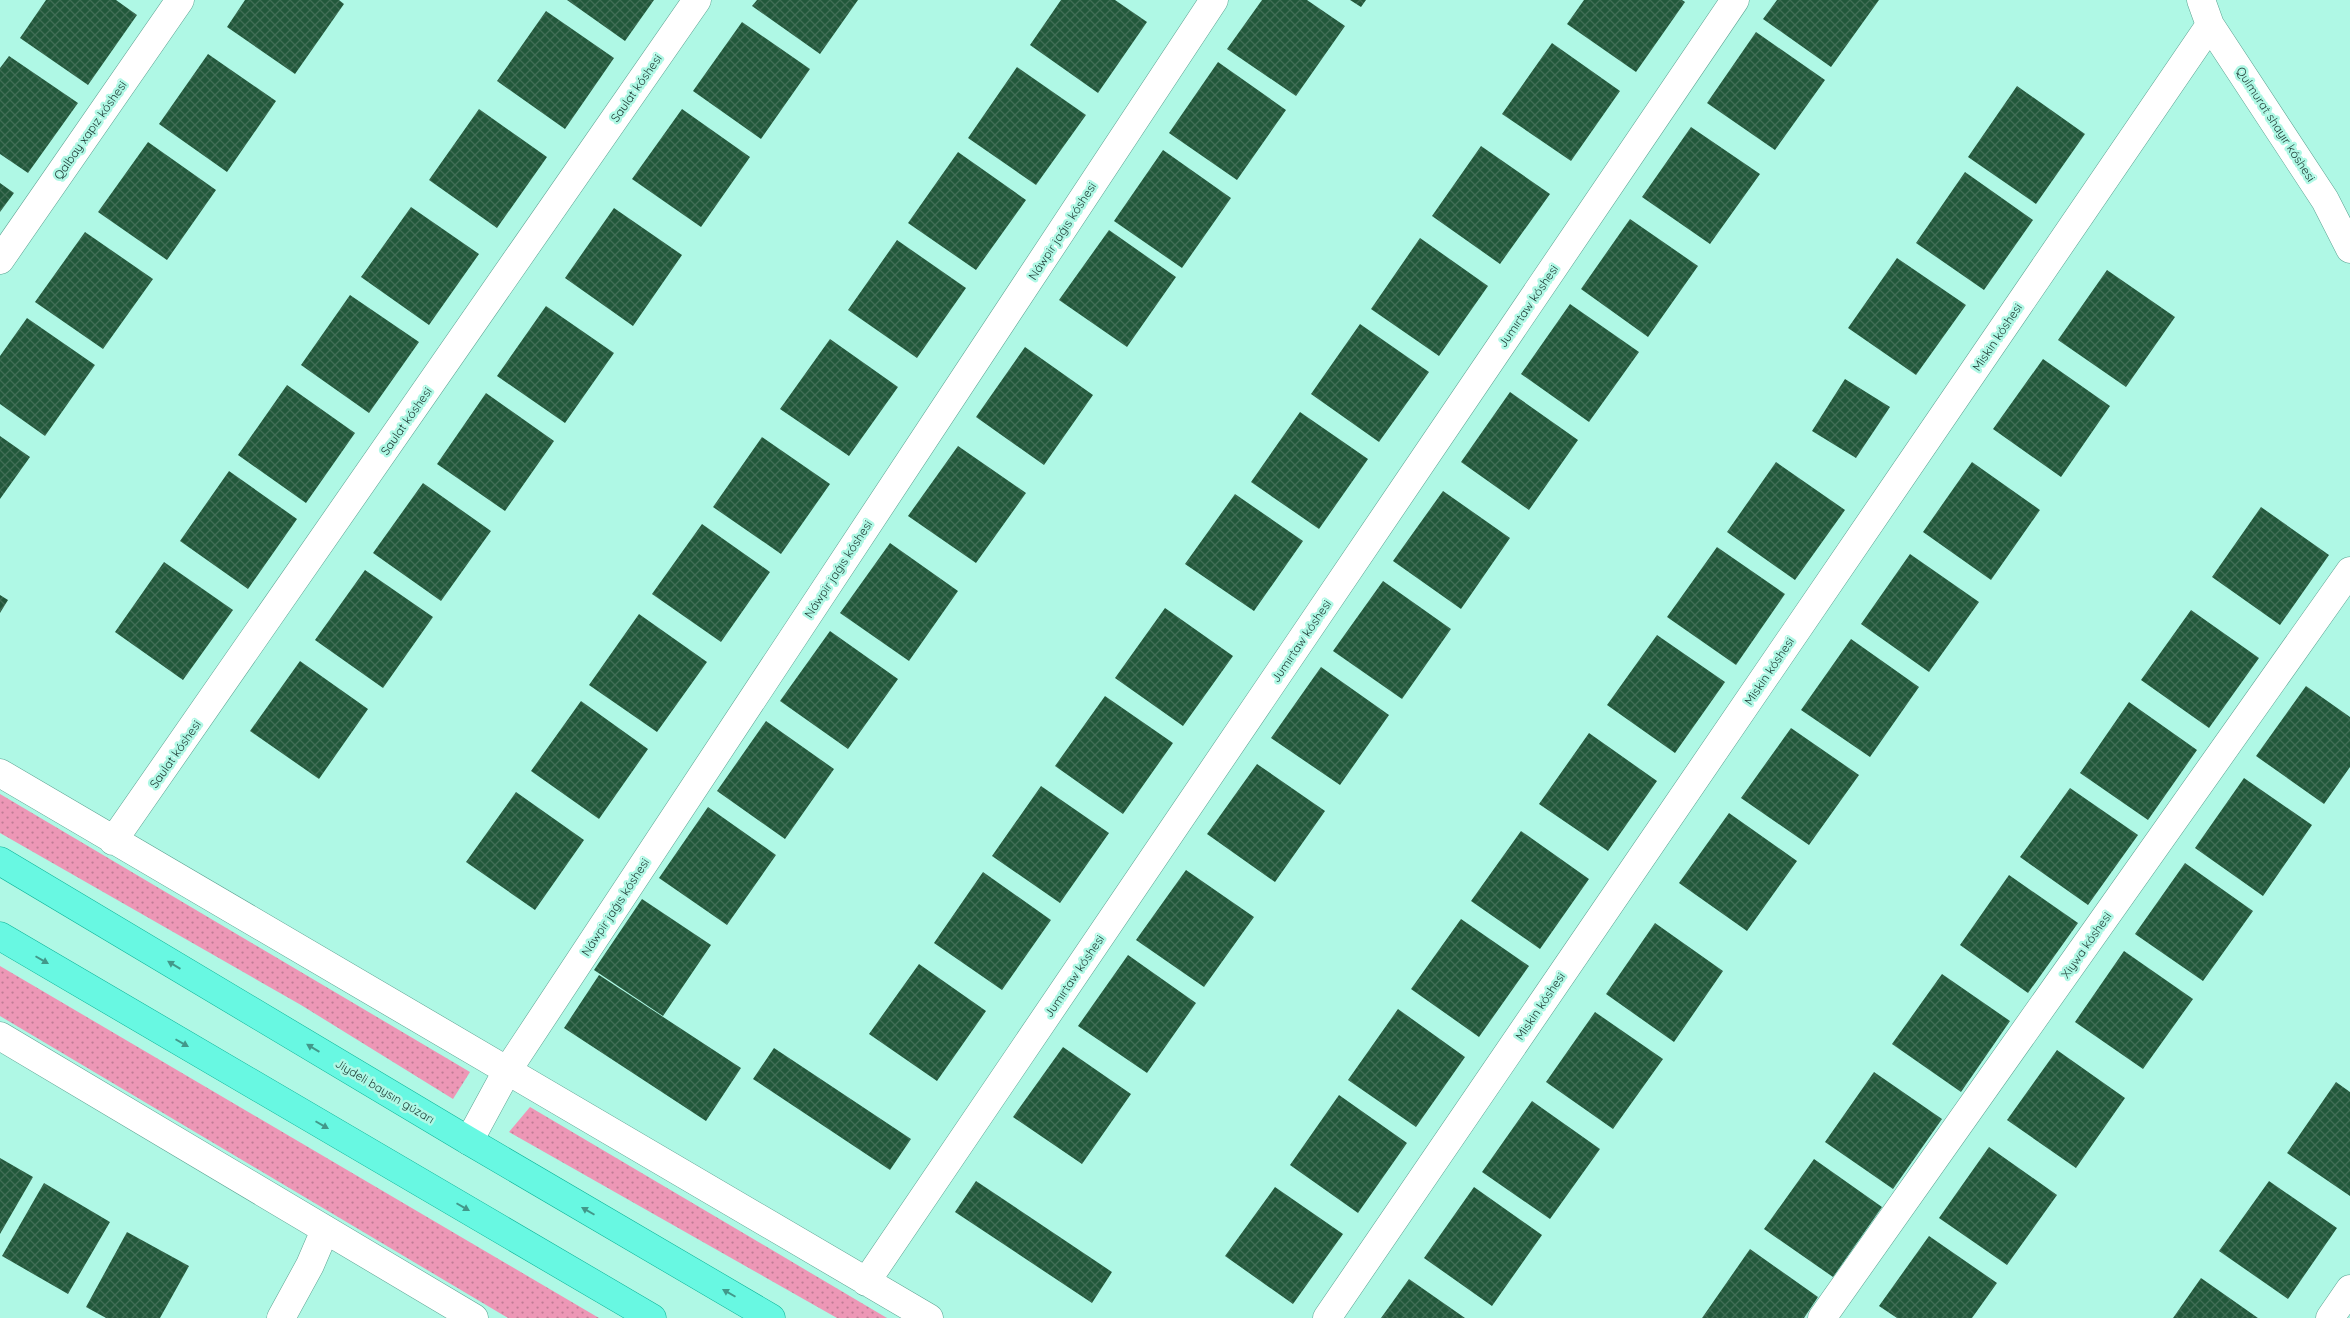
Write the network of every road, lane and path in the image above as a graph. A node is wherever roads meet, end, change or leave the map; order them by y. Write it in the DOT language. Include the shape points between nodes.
graph roads {
  1 [pos="180,0"];
  2 [pos="697,0"];
  3 [pos="1214,0"];
  4 [pos="1735,0"];
  5 [pos="2206,12"];
  6 [pos="2350,249"];
  7 [pos="0,260"];
  8 [pos="2350,572"];
  9 [pos="0,773"];
  10 [pos="113,841"];
  11 [pos="0,861"];
  12 [pos="0,936"];
  13 [pos="0,1036"];
  14 [pos="506,1071"];
  15 [pos="469,1141"];
  16 [pos="325,1230"];
  17 [pos="866,1282"];
  18 [pos="2350,1289"];
  19 [pos="281,1318"];
  20 [pos="474,1318"];
  21 [pos="652,1318"];
  22 [pos="771,1318"];
  23 [pos="929,1318"];
  24 [pos="1328,1318"];
  25 [pos="1822,1318"];
  26 [pos="2330,1318"];
  1 -- 7 [label="street, Qalbay xapız kóshesi"];
  2 -- 10 [label="street, Saulat kóshesi"];
  3 -- 14 [label="street, Náwpir jaǵıs kóshesi"];
  4 -- 17 [label="street, Jumırtaw kóshesi"];
  5 -- 6 [label="street, Qulmurat shayır kóshesi" via="2325,200"];
  5 -- 24 [label="street, Miskin kóshesi"];
  8 -- 25 [label="street, Xiywa kóshesi"];
  9 -- 10 [label="street"];
  10 -- 14 [label="street"];
  15 -- 11 [label="main road, Jiydeli baysın gúzarı, one-way"];
  12 -- 21 [label="main road, one-way"];
  13 -- 16 [label="street"];
  14 -- 15 [label="street, Náwpir jaǵıs kóshesi"];
  14 -- 17 [label="street"];
  22 -- 15 [label="main road, Jiydeli baysın gúzarı, one-way"];
  16 -- 19 [label="street"];
  16 -- 20 [label="street"];
  17 -- 23 [label="street"];
  18 -- 26 [label="street"];
}
